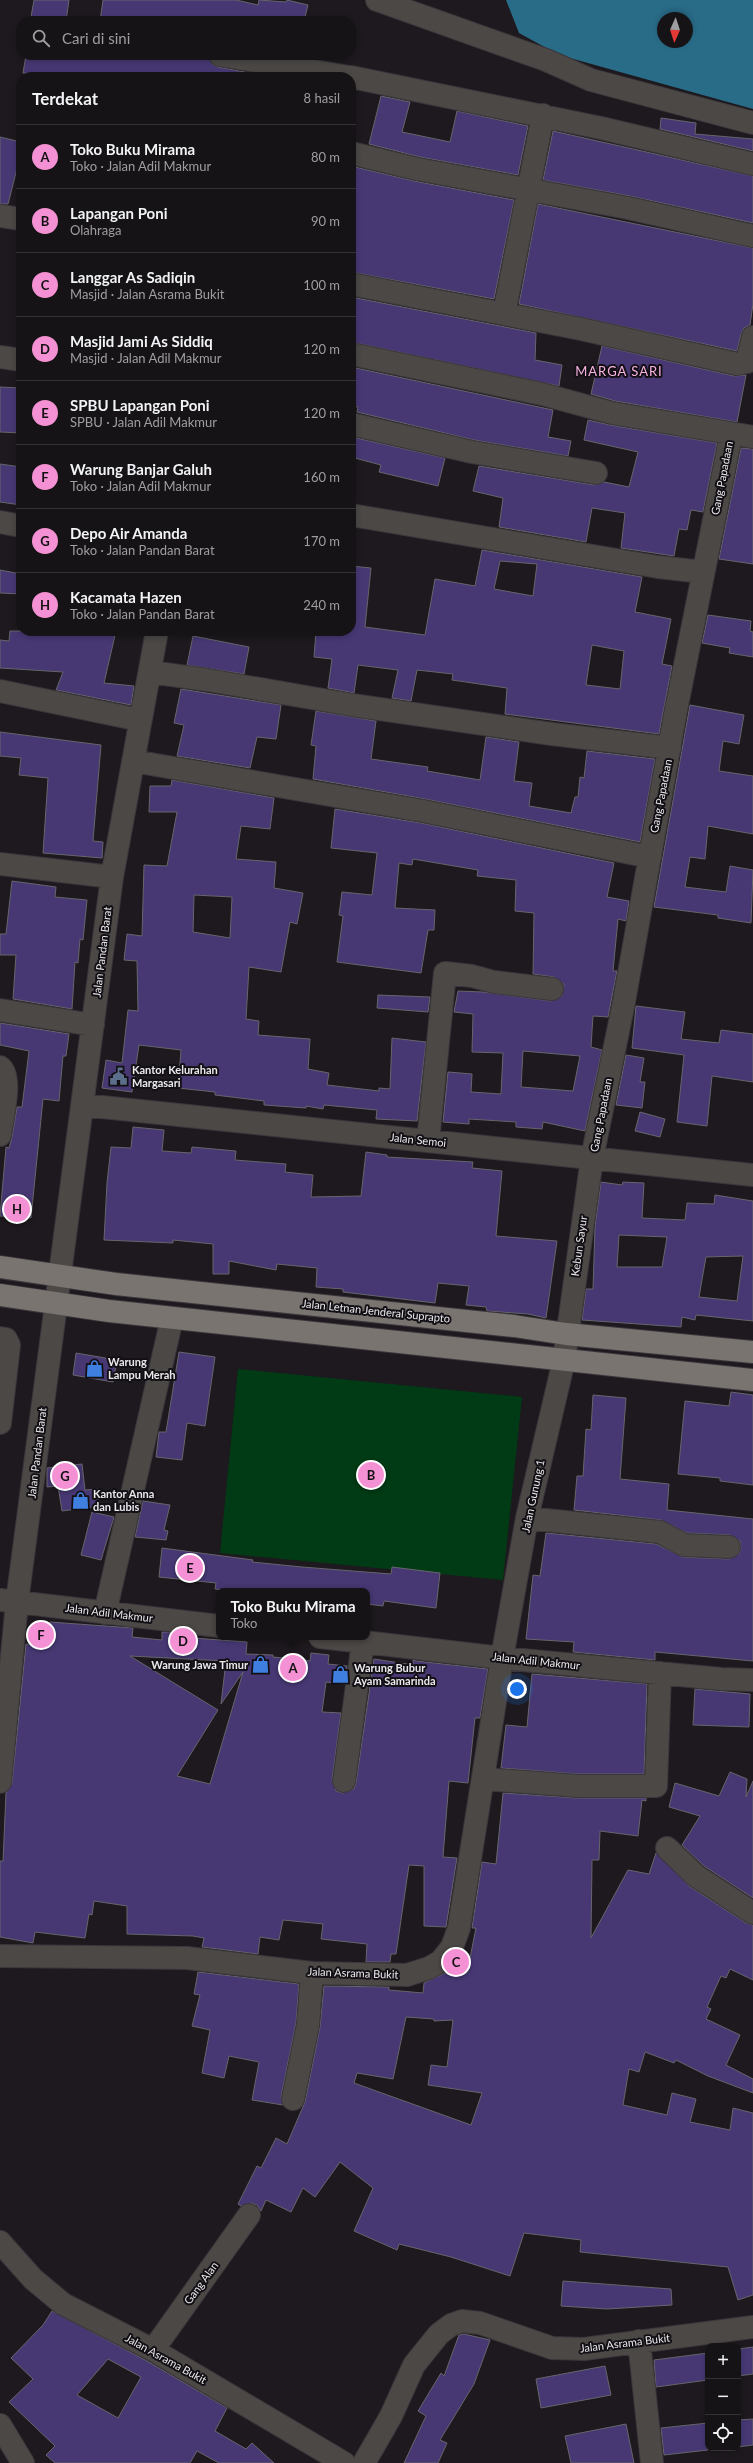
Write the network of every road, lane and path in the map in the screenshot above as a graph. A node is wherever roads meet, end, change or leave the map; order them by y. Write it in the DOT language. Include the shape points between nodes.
graph roads {
  1 [pos="377,0"];
  2 [pos="242,60"];
  3 [pos="296,72"];
  4 [pos="356,78"];
  5 [pos="544,116"];
  6 [pos="753,123"];
  7 [pos="356,154"];
  8 [pos="753,164"];
  9 [pos="529,188"];
  10 [pos="0,216"];
  11 [pos="16,218"];
  12 [pos="753,236"];
  13 [pos="356,285"];
  14 [pos="504,314"];
  15 [pos="753,337"];
  16 [pos="356,355"];
  17 [pos="0,357"];
  18 [pos="16,359"];
  19 [pos="356,425"];
  20 [pos="731,435"];
  21 [pos="753,437"];
  22 [pos="596,473"];
  23 [pos="356,515"];
  24 [pos="0,522"];
  25 [pos="16,525"];
  26 [pos="703,572"];
  27 [pos="156,636"];
  28 [pos="150,672"];
  29 [pos="0,691"];
  30 [pos="140,720"];
  31 [pos="670,748"];
  32 [pos="133,761"];
  33 [pos="650,857"];
  34 [pos="0,864"];
  35 [pos="112,877"];
  36 [pos="552,989"];
  37 [pos="0,1010"];
  38 [pos="93,1025"];
  39 [pos="0,1068"];
  40 [pos="83,1105"];
  41 [pos="0,1134"];
  42 [pos="428,1141"];
  43 [pos="592,1158"];
  44 [pos="753,1175"];
  45 [pos="0,1267"];
  46 [pos="60,1276"];
  47 [pos="0,1295"];
  48 [pos="56,1303"];
  49 [pos="172,1318"];
  50 [pos="566,1334"];
  51 [pos="0,1338"];
  52 [pos="753,1352"];
  53 [pos="564,1360"];
  54 [pos="753,1380"];
  55 [pos="0,1423"];
  56 [pos="527,1518"];
  57 [pos="728,1548"];
  58 [pos="9,1601"];
  59 [pos="105,1612"];
  60 [pos="216,1626"];
  61 [pos="346,1640"];
  62 [pos="363,1642"];
  63 [pos="502,1658"];
  64 [pos="660,1673"];
  65 [pos="753,1680"];
  66 [pos="483,1779"];
  67 [pos="344,1781"];
  68 [pos="0,1782"];
  69 [pos="667,1848"];
  70 [pos="753,1913"];
  71 [pos="0,1956"];
  72 [pos="312,1973"];
  73 [pos="293,2099"];
  74 [pos="249,2216"];
  75 [pos="0,2242"];
  76 [pos="753,2327"];
  77 [pos="639,2341"];
  78 [pos="153,2350"];
  79 [pos="0,2425"];
  80 [pos="23,2463"];
  81 [pos="344,2463"];
  82 [pos="364,2463"];
  83 [pos="652,2463"];
  1 -- 6 [label="street" via="546,60 591,80"];
  2 -- 3 [label="street"];
  4 -- 5 [label="street"];
  5 -- 8 [label="street"];
  5 -- 9 [label="street"];
  7 -- 9 [label="street" via="416,169"];
  9 -- 12 [label="street"];
  9 -- 14 [label="street"];
  10 -- 11 [label="street"];
  13 -- 14 [label="street"];
  14 -- 15 [label="street" via="737,364 746,362"];
  16 -- 20 [label="street" via="542,394 612,413"];
  17 -- 18 [label="street"];
  19 -- 22 [label="street" via="472,452"];
  20 -- 21 [label="street"];
  20 -- 26 [label="street, Gang Papadaan"];
  23 -- 26 [label="street" via="658,567"];
  24 -- 25 [label="street"];
  26 -- 31 [label="street, Gang Papadaan"];
  27 -- 28 [label="street, Jalan Pandan Barat"];
  28 -- 30 [label="street, Jalan Pandan Barat"];
  28 -- 31 [label="street" via="352,705"];
  29 -- 30 [label="street"];
  30 -- 32 [label="street, Jalan Pandan Barat"];
  31 -- 33 [label="street, Gang Papadaan"];
  32 -- 33 [label="street" via="423,811"];
  32 -- 35 [label="street, Jalan Pandan Barat"];
  33 -- 43 [label="street, Gang Papadaan"];
  34 -- 35 [label="street"];
  35 -- 38 [label="street, Jalan Pandan Barat"];
  36 -- 42 [label="street" via="445,973"];
  37 -- 38 [label="street"];
  38 -- 40 [label="street, Jalan Pandan Barat"];
  39 -- 41 [label="street" via="4,1070 7,1080"];
  40 -- 42 [label="street, Jalan Semoi"];
  40 -- 46 [label="street, Jalan Pandan Barat"];
  42 -- 43 [label="street, Jalan Semoi"];
  43 -- 44 [label="street, Jalan Semoi"];
  43 -- 50 [label="street, Kebun Sayur"];
  45 -- 46 [label="main road, Jalan Letnan Jenderal Suprapto"];
  46 -- 48 [label="street, Jalan Pandan Barat"];
  46 -- 50 [label="main road, Jalan Letnan Jenderal Suprapto" via="506,1325"];
  47 -- 48 [label="main road"];
  48 -- 49 [label="main road" via="109,1312"];
  48 -- 58 [label="street, Jalan Pandan Barat"];
  49 -- 53 [label="main road"];
  49 -- 59 [label="street"];
  50 -- 52 [label="main road, Jalan Letnan Jenderal Suprapto"];
  50 -- 53 [label="street, Jalan Gunung 1"];
  51 -- 55 [label="street" via="6,1339 9,1344"];
  53 -- 54 [label="main road"];
  53 -- 56 [label="street, Jalan Gunung 1"];
  56 -- 57 [label="street" via="660,1532 684,1546"];
  56 -- 63 [label="street, Jalan Gunung 1"];
  58 -- 59 [label="street, Jalan Adil Makmur"];
  58 -- 68 [label="street, Jalan Pandan Barat"];
  59 -- 60 [label="street, Jalan Adil Makmur"];
  61 -- 62 [label="street, Jalan Adil Makmur"];
  62 -- 63 [label="street, Jalan Adil Makmur"];
  62 -- 67 [label="street"];
  63 -- 64 [label="street, Jalan Adil Makmur"];
  63 -- 66 [label="street, Jalan Asrama Bukit"];
  64 -- 65 [label="street, Jalan Adil Makmur"];
  64 -- 66 [label="street" via="662,1793"];
  66 -- 72 [label="street, Jalan Asrama Bukit" via="459,1928 452,1947 441,1961 407,1975"];
  69 -- 70 [label="street" via="696,1876"];
  71 -- 72 [label="street, Jalan Asrama Bukit" via="187,1958"];
  72 -- 73 [label="street" via="308,2025"];
  74 -- 78 [label="street, Gang Alan"];
  75 -- 78 [label="street, Jalan Asrama Bukit" via="48,2294"];
  76 -- 77 [label="street, Jalan Asrama Bukit"];
  77 -- 82 [label="street, Jalan Asrama Bukit" via="584,2349 552,2348 480,2323 462,2321 451,2325 439,2334 414,2365 391,2416"];
  77 -- 83 [label="street"];
  78 -- 81 [label="street, Jalan Asrama Bukit"];
  79 -- 80 [label="street"];
}
